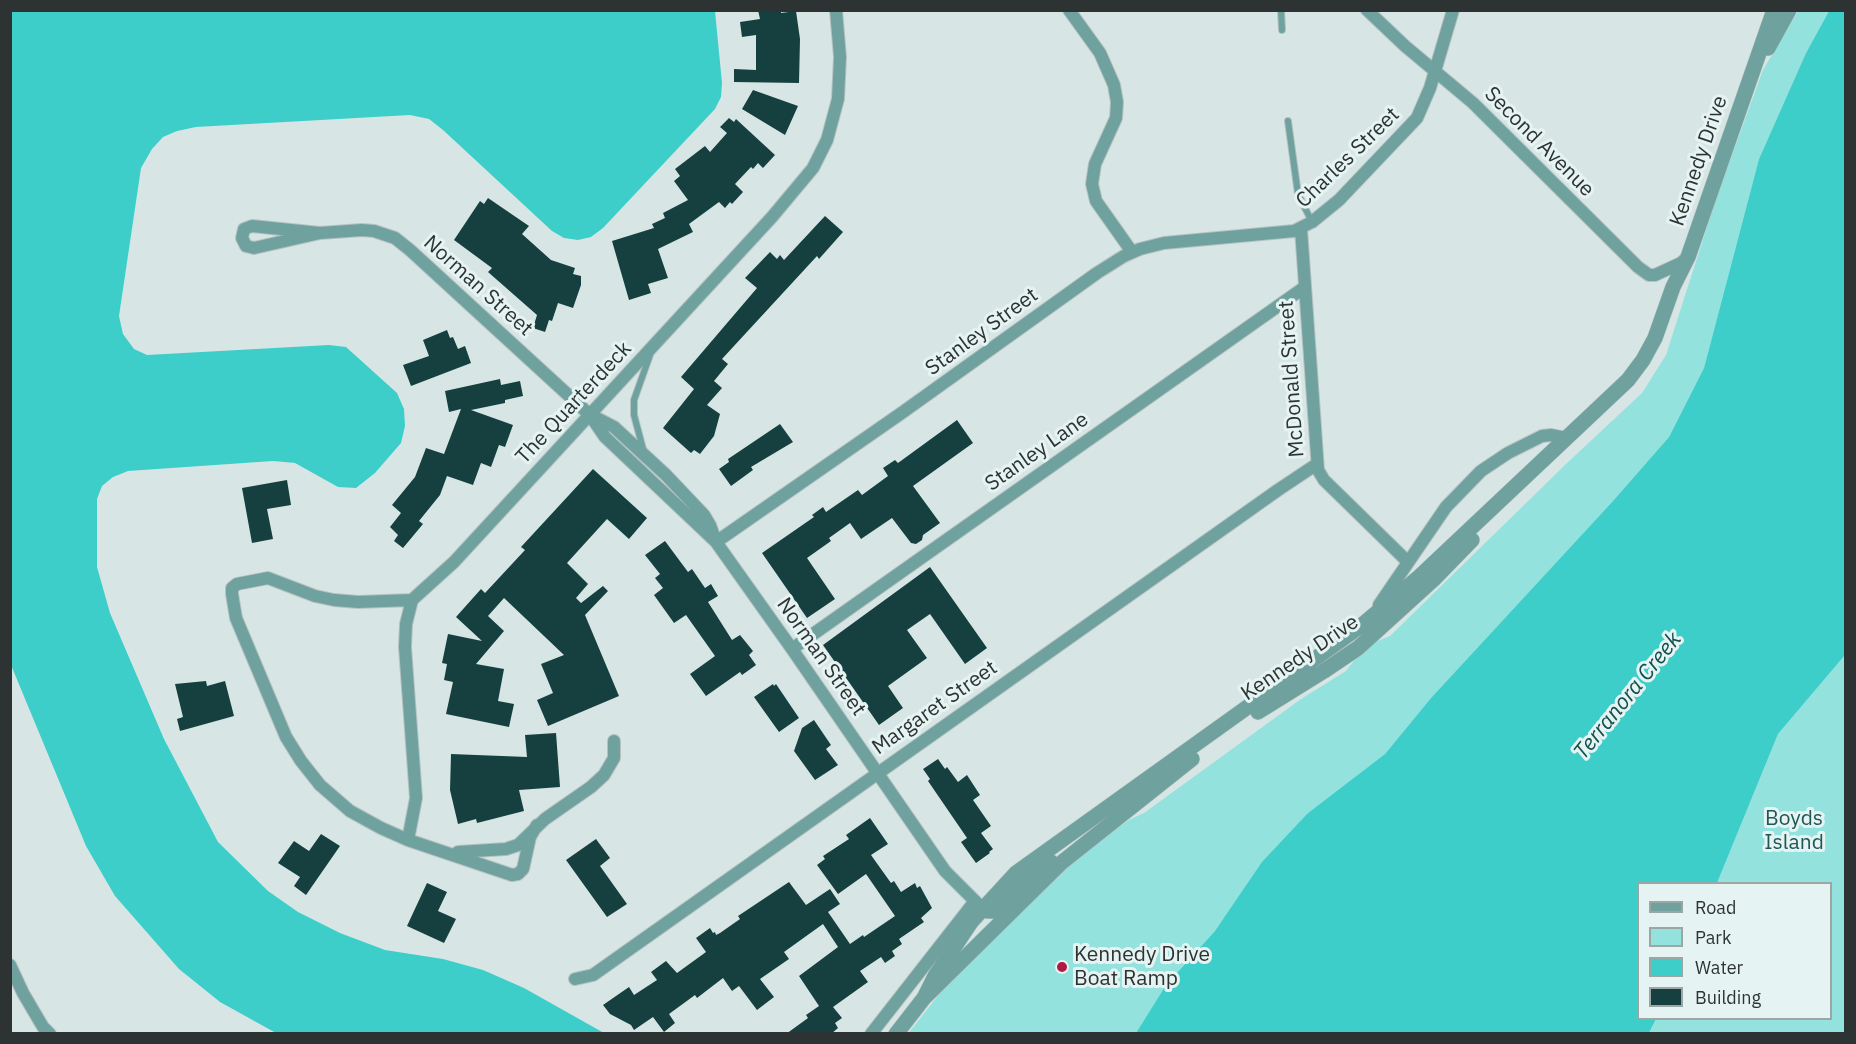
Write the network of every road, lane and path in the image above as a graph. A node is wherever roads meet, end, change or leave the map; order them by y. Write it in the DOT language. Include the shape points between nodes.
graph roads {
  1 [pos="836,10"];
  2 [pos="1068,10"];
  3 [pos="1281,10"];
  4 [pos="1367,10"];
  5 [pos="1453,10"];
  6 [pos="1774,10"];
  7 [pos="1789,10"];
  8 [pos="1282,30"];
  9 [pos="1435,72"];
  10 [pos="1750,79"];
  11 [pos="1288,122"];
  12 [pos="1312,222"];
  13 [pos="1301,229"];
  14 [pos="320,233"];
  15 [pos="1132,252"];
  16 [pos="1688,257"];
  17 [pos="1305,287"];
  18 [pos="655,344"];
  19 [pos="590,415"];
  20 [pos="1566,438"];
  21 [pos="647,458"];
  22 [pos="1317,464"];
  23 [pos="716,542"];
  24 [pos="1408,562"];
  25 [pos="412,600"];
  26 [pos="1348,635"];
  27 [pos="792,649"];
  28 [pos="614,741"];
  29 [pos="878,772"];
  30 [pos="537,825"];
  31 [pos="408,840"];
  32 [pos="1084,845"];
  33 [pos="439,849"];
  34 [pos="979,905"];
  35 [pos="10,965"];
  36 [pos="575,979"];
  37 [pos="924,998"];
  38 [pos="50,1034"];
  39 [pos="871,1034"];
  40 [pos="896,1034"];
  1 -- 18 [label="street, The Quarterdeck" via="838,99 828,140 813,168"];
  2 -- 15 [label="street" via="1100,53 1114,85 1116,118 1095,164 1092,184 1096,201"];
  3 -- 8 [label="lane"];
  4 -- 9 [label="street, Second Avenue"];
  5 -- 9 [label="street, Charles Street"];
  6 -- 10 [label="street, Kennedy Drive"];
  7 -- 10 [label="street, Kennedy Drive"];
  9 -- 12 [label="street, Charles Street" via="1411,126 1339,200"];
  9 -- 16 [label="street, Second Avenue" via="1473,103 1638,267 1655,275"];
  10 -- 16 [label="street, Kennedy Drive"];
  11 -- 12 [label="lane" via="1298,194"];
  12 -- 13 [label="street, Charles Street"];
  13 -- 15 [label="street, Stanley Street" via="1164,243"];
  13 -- 17 [label="street, McDonald Street"];
  14 -- 14 [label="street, Norman Street" via="254,249 246,246 242,238 244,229 252,226"];
  14 -- 19 [label="street, Norman Street" via="374,231 394,238"];
  15 -- 23 [label="street, Stanley Street" via="1096,273"];
  16 -- 20 [label="street, Kennedy Drive" via="1643,360 1611,398"];
  16 -- 32 [label="street, Kennedy Drive" via="1682,288 1661,347 1636,387 1358,648 1210,745"];
  17 -- 22 [label="street, McDonald Street"];
  17 -- 27 [label="street, Stanley Lane"];
  18 -- 19 [label="street, The Quarterdeck"];
  18 -- 21 [label="lane" via="634,400 634,415"];
  19 -- 21 [label="street, Norman Street" via="614,427"];
  19 -- 23 [label="street, Norman Street" via="605,437"];
  19 -- 25 [label="street, The Quarterdeck" via="454,562"];
  20 -- 24 [label="street" via="1542,436 1481,471 1446,507"];
  20 -- 26 [label="street, Kennedy Drive" via="1419,577"];
  21 -- 23 [label="street, Norman Street" via="704,515"];
  22 -- 24 [label="street, McDonald Street" via="1324,480"];
  22 -- 29 [label="street, Margaret Street"];
  23 -- 27 [label="street, Norman Street"];
  24 -- 26 [label="street" via="1380,604"];
  25 -- 31 [label="street" via="405,647 416,798"];
  25 -- 31 [label="street" via="334,600 268,578 237,584 231,594 250,655 301,761 320,785 350,811"];
  26 -- 34 [label="street, Kennedy Drive" via="1016,873"];
  27 -- 29 [label="street, Norman Street"];
  28 -- 30 [label="street" via="614,758 604,775"];
  29 -- 34 [label="street, Norman Street" via="945,871"];
  29 -- 36 [label="street, Margaret Street" via="592,975"];
  30 -- 33 [label="street" via="509,848 460,852"];
  30 -- 33 [label="street" via="524,866 517,874 504,873"];
  31 -- 33 [label="street"];
  32 -- 34 [label="street" via="1038,870 993,911"];
  32 -- 37 [label="street, Kennedy Drive"];
  34 -- 37 [label="street, Kennedy Drive"];
  34 -- 39 [label="street"];
  35 -- 38 [label="street" via="43,1028"];
  37 -- 40 [label="street, Kennedy Drive"];
}
